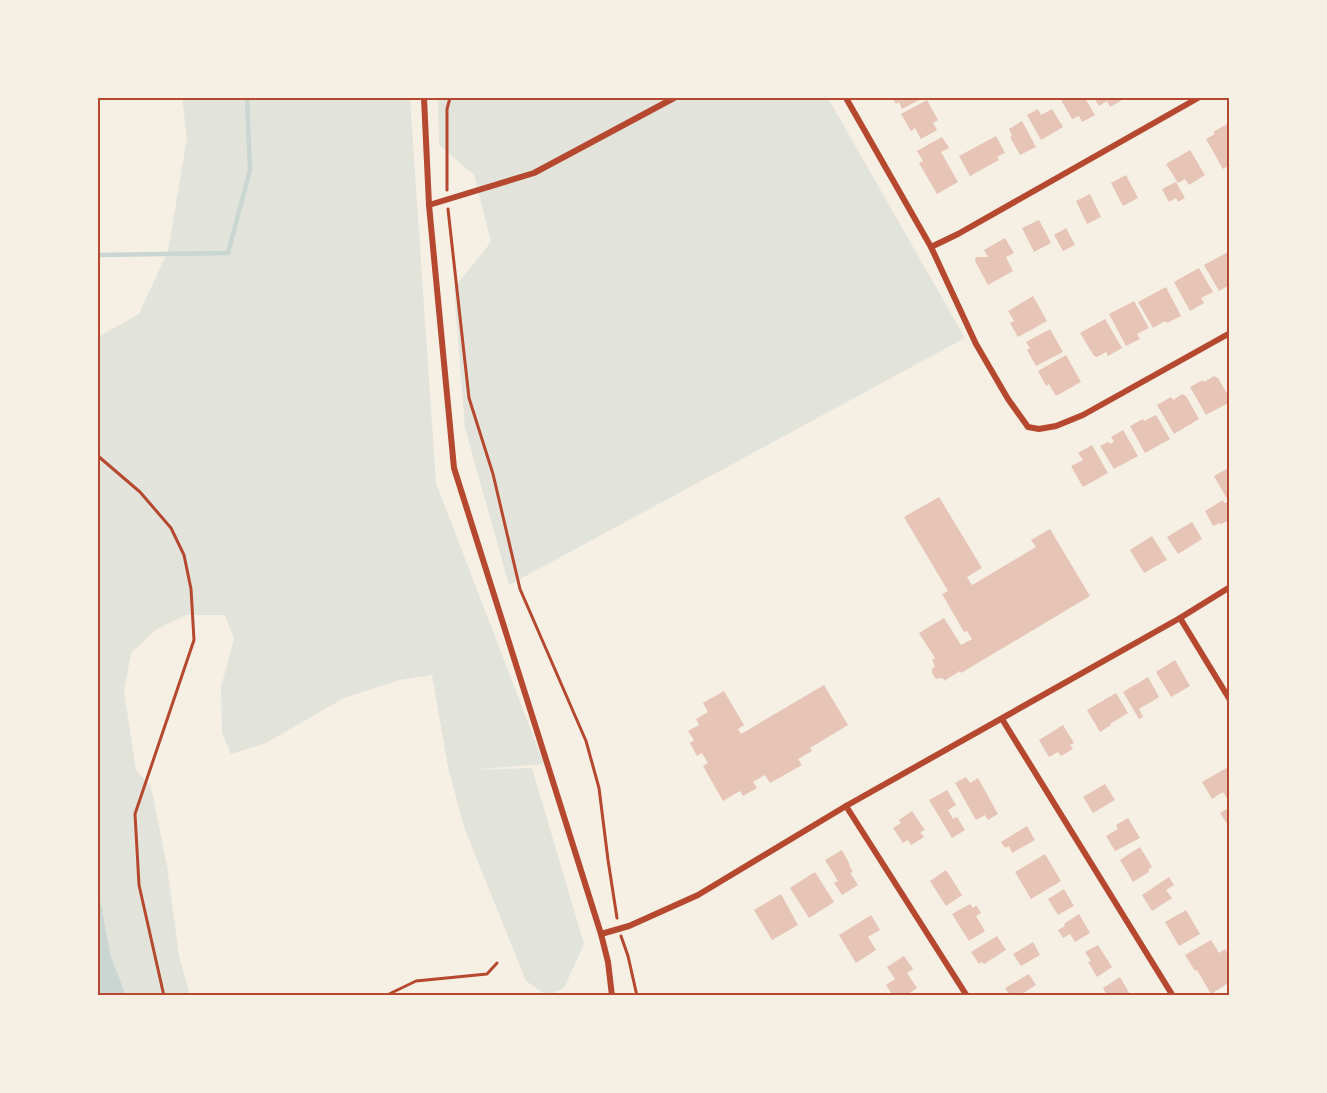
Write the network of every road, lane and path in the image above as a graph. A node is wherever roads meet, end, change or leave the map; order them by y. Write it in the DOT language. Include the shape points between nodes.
graph roads {
  1 [pos="424,98"];
  2 [pos="450,98"];
  3 [pos="674,98"];
  4 [pos="846,98"];
  5 [pos="1198,98"];
  6 [pos="447,199"];
  7 [pos="429,205"];
  8 [pos="931,247"];
  9 [pos="1230,333"];
  10 [pos="98,456"];
  11 [pos="1230,587"];
  12 [pos="1179,618"];
  13 [pos="1230,700"];
  14 [pos="1002,719"];
  15 [pos="846,806"];
  16 [pos="618,928"];
  17 [pos="602,934"];
  18 [pos="497,963"];
  19 [pos="164,996"];
  20 [pos="385,996"];
  21 [pos="612,996"];
  22 [pos="637,996"];
  23 [pos="967,996"];
  24 [pos="1173,996"];
  1 -- 7 [label="street"];
  2 -- 6 [label="path"];
  3 -- 6 [label="street" via="534,173"];
  4 -- 8 [label="street"];
  5 -- 8 [label="street"];
  6 -- 7 [label="street"];
  6 -- 16 [label="path" via="469,398 494,474 520,589 586,741 597,779"];
  7 -- 17 [label="street" via="454,468"];
  8 -- 9 [label="street" via="976,344 1028,427 1056,426 1083,414"];
  10 -- 19 [label="path" via="140,492 171,528 184,555 190,589 195,640 135,814 139,885"];
  11 -- 12 [label="street"];
  12 -- 13 [label="street"];
  12 -- 14 [label="street"];
  14 -- 15 [label="street"];
  14 -- 24 [label="street"];
  15 -- 16 [label="street" via="698,895"];
  15 -- 23 [label="street"];
  16 -- 17 [label="street"];
  16 -- 22 [label="path"];
  17 -- 21 [label="street"];
  18 -- 20 [label="path" via="487,974 416,981"];
}
